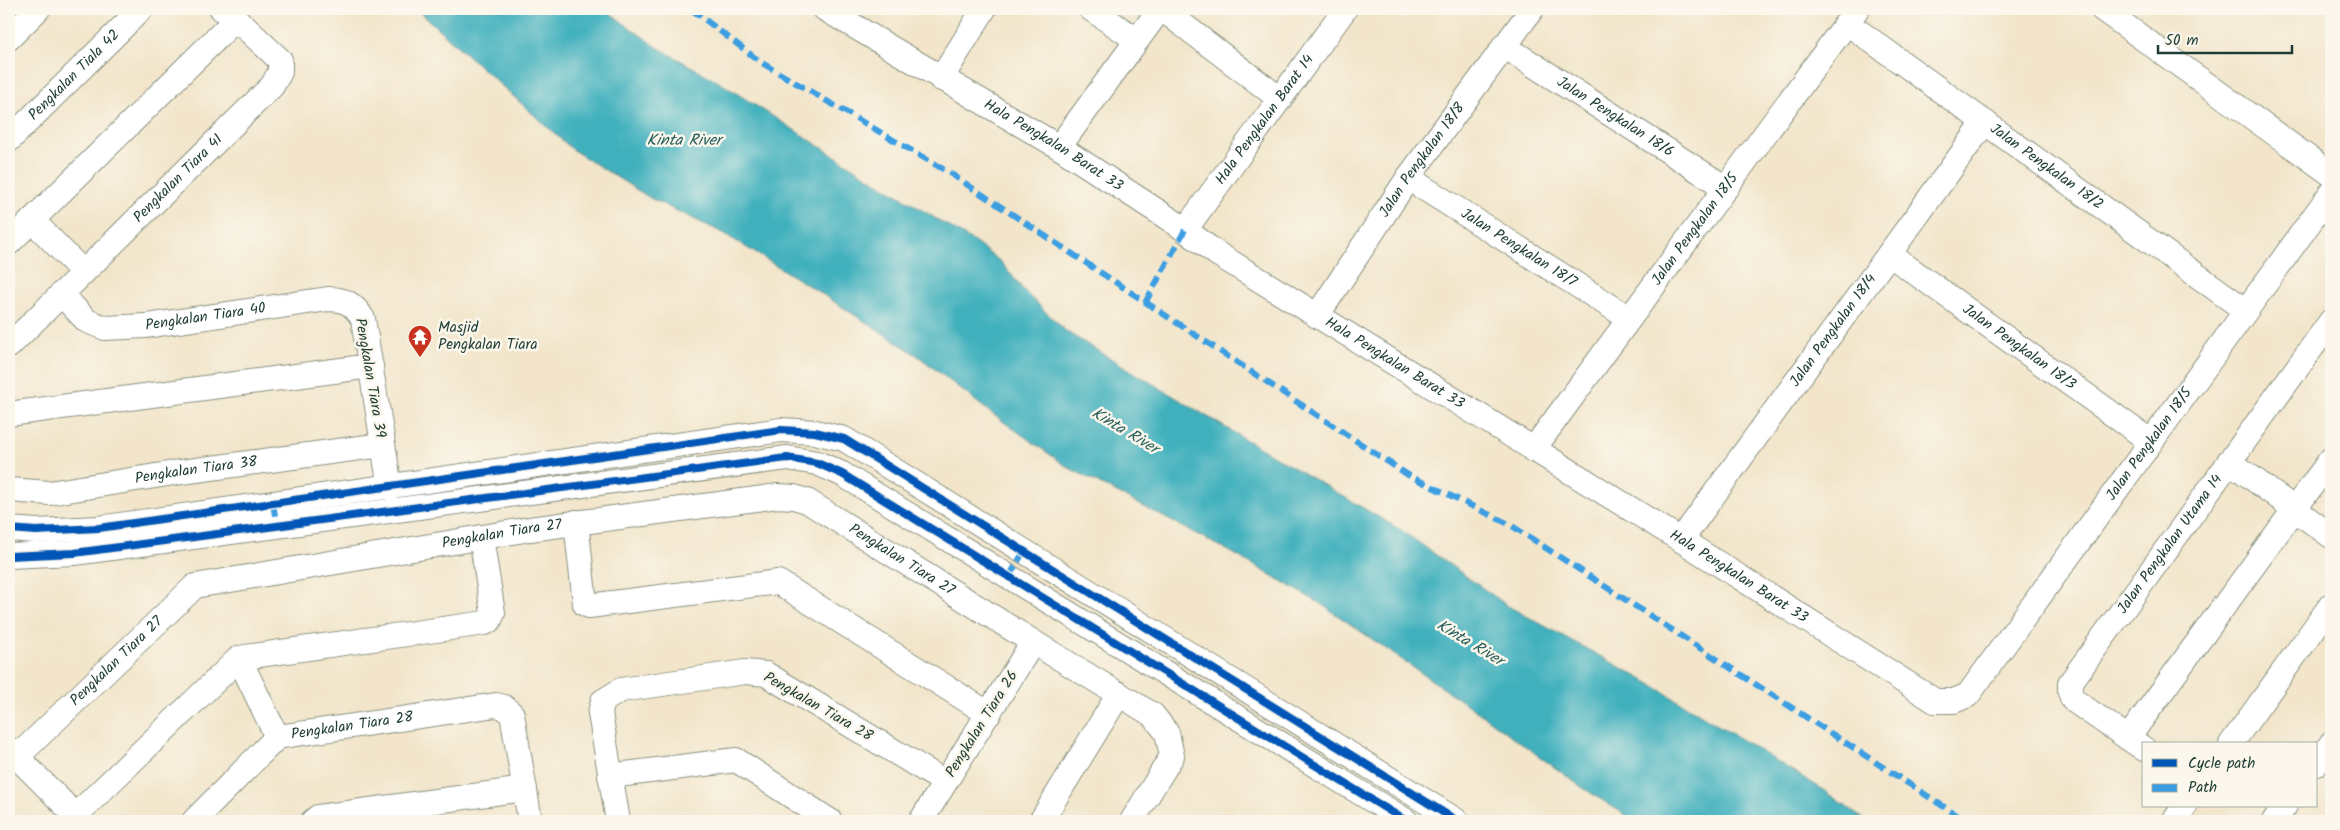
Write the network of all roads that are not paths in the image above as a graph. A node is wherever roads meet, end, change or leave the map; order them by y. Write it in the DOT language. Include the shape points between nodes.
graph roads {
  1 [pos="38,9"];
  2 [pos="141,9"];
  3 [pos="825,9"];
  4 [pos="984,9"];
  5 [pos="1090,9"];
  6 [pos="1161,9"];
  7 [pos="1345,9"];
  8 [pos="1532,9"];
  9 [pos="2102,9"];
  10 [pos="229,14"];
  11 [pos="1852,16"];
  12 [pos="9,38"];
  13 [pos="1137,40"];
  14 [pos="1504,46"];
  15 [pos="941,79"];
  16 [pos="1280,99"];
  17 [pos="1985,122"];
  18 [pos="9,140"];
  19 [pos="1059,147"];
  20 [pos="2331,174"];
  21 [pos="1408,178"];
  22 [pos="1726,188"];
  23 [pos="2331,192"];
  24 [pos="32,220"];
  25 [pos="1185,230"];
  26 [pos="9,243"];
  27 [pos="1889,254"];
  28 [pos="83,272"];
  29 [pos="61,294"];
  30 [pos="2245,310"];
  31 [pos="358,311"];
  32 [pos="1318,316"];
  33 [pos="1630,318"];
  34 [pos="2331,321"];
  35 [pos="9,346"];
  36 [pos="371,366"];
  37 [pos="9,414"];
  38 [pos="2150,442"];
  39 [pos="382,445"];
  40 [pos="1533,450"];
  41 [pos="2331,459"];
  42 [pos="2229,461"];
  43 [pos="531,468"];
  44 [pos="390,488"];
  45 [pos="9,490"];
  46 [pos="534,492"];
  47 [pos="2295,509"];
  48 [pos="576,522"];
  49 [pos="536,528"];
  50 [pos="9,529"];
  51 [pos="2331,536"];
  52 [pos="481,537"];
  53 [pos="1681,540"];
  54 [pos="9,556"];
  55 [pos="2331,605"];
  56 [pos="1026,637"];
  57 [pos="239,658"];
  58 [pos="1119,694"];
  59 [pos="1968,694"];
  60 [pos="989,714"];
  61 [pos="277,737"];
  62 [pos="2232,742"];
  63 [pos="2136,744"];
  64 [pos="2331,744"];
  65 [pos="13,753"];
  66 [pos="2318,761"];
  67 [pos="610,776"];
  68 [pos="945,782"];
  69 [pos="525,789"];
  70 [pos="2184,808"];
  71 [pos="2284,808"];
  72 [pos="78,819"];
  73 [pos="194,821"];
  74 [pos="313,821"];
  75 [pos="530,821"];
  76 [pos="618,821"];
  77 [pos="830,821"];
  78 [pos="921,821"];
  79 [pos="1040,821"];
  80 [pos="1132,821"];
  81 [pos="1406,821"];
  82 [pos="1457,821"];
  83 [pos="2174,821"];
  84 [pos="2274,821"];
  1 -- 12 [label="street"];
  2 -- 18 [label="street, Pengkalan Tiala 42"];
  3 -- 15 [label="street, Hala Pengkalan Barat 33"];
  4 -- 15 [label="street"];
  5 -- 13 [label="street"];
  6 -- 13 [label="street"];
  6 -- 16 [label="street"];
  7 -- 16 [label="street, Hala Pengkalan Barat 14"];
  8 -- 14 [label="street, Jalan Pengkalan 18/8"];
  9 -- 20 [label="street"];
  10 -- 24 [label="street"];
  10 -- 28 [label="street, Pengkalan Tiara 41" via="280,60 280,72 272,86"];
  11 -- 17 [label="street, Jalan Pengkalan 18/2"];
  11 -- 22 [label="street, Jalan Pengkalan 18/5"];
  13 -- 19 [label="street"];
  14 -- 21 [label="street, Jalan Pengkalan 18/8"];
  14 -- 22 [label="street, Jalan Pengkalan 18/6"];
  15 -- 19 [label="street, Hala Pengkalan Barat 33"];
  16 -- 25 [label="street, Hala Pengkalan Barat 14"];
  17 -- 27 [label="street, Jalan Pengkalan 18/4"];
  17 -- 30 [label="street, Jalan Pengkalan 18/2"];
  19 -- 25 [label="street, Hala Pengkalan Barat 33"];
  21 -- 32 [label="street, Jalan Pengkalan 18/8"];
  21 -- 33 [label="street, Jalan Pengkalan 18/7"];
  22 -- 33 [label="street, Jalan Pengkalan 18/5"];
  23 -- 30 [label="street, Jalan Pengkalan 18/5"];
  24 -- 26 [label="street"];
  24 -- 28 [label="street"];
  25 -- 32 [label="street, Hala Pengkalan Barat 33"];
  27 -- 38 [label="street, Jalan Pengkalan 18/3"];
  27 -- 53 [label="street, Jalan Pengkalan 18/4"];
  28 -- 29 [label="street, Pengkalan Tiara 41"];
  29 -- 31 [label="street, Pengkalan Tiara 40" via="87,321 105,328 146,326 328,299 341,299"];
  29 -- 35 [label="street, Pengkalan Tiara 41"];
  30 -- 38 [label="street, Jalan Pengkalan 18/5"];
  31 -- 36 [label="street, Pengkalan Tiara 39"];
  32 -- 40 [label="street, Hala Pengkalan Barat 33"];
  33 -- 40 [label="street, Jalan Pengkalan 18/5"];
  34 -- 42 [label="street, Jalan Pengkalan Utama 14"];
  36 -- 37 [label="street"];
  36 -- 39 [label="street, Pengkalan Tiara 39"];
  38 -- 59 [label="street, Jalan Pengkalan 18/5"];
  39 -- 44 [label="street, Pengkalan Tiara 39"];
  39 -- 45 [label="street, Pengkalan Tiara 38" via="49,493"];
  40 -- 53 [label="street, Hala Pengkalan Barat 33"];
  41 -- 47 [label="street"];
  42 -- 47 [label="street"];
  42 -- 63 [label="street, Jalan Pengkalan Utama 14" via="2070,683 2073,700"];
  43 -- 44 [label="street"];
  43 -- 46 [label="street"];
  43 -- 82 [label="street" via="781,430 815,432 844,439"];
  44 -- 50 [label="street" via="99,528"];
  46 -- 49 [label="street"];
  46 -- 54 [label="street" via="74,553"];
  46 -- 81 [label="street" via="787,458 817,463 842,474"];
  47 -- 51 [label="street"];
  47 -- 63 [label="street"];
  48 -- 49 [label="street, Pengkalan Tiara 27"];
  48 -- 56 [label="street, Pengkalan Tiara 27" via="769,497 794,497 806,501"];
  48 -- 60 [label="street" via="585,604 589,606 778,582"];
  49 -- 52 [label="street, Pengkalan Tiara 27"];
  52 -- 57 [label="street" via="493,613 485,623"];
  52 -- 65 [label="street, Pengkalan Tiara 27" via="195,586"];
  53 -- 59 [label="street, Hala Pengkalan Barat 33" via="1935,701 1954,701"];
  55 -- 62 [label="street"];
  56 -- 58 [label="street, Pengkalan Tiara 27"];
  56 -- 60 [label="street, Pengkalan Tiara 26"];
  57 -- 61 [label="street"];
  57 -- 72 [label="street"];
  58 -- 79 [label="street"];
  58 -- 80 [label="street, Pengkalan Tiara 27" via="1159,722 1167,733 1172,756"];
  60 -- 68 [label="street, Pengkalan Tiara 26"];
  61 -- 69 [label="street, Pengkalan Tiara 28" via="496,705 512,714"];
  61 -- 73 [label="street, Pengkalan Tiara 28"];
  64 -- 66 [label="street"];
  65 -- 72 [label="street"];
  67 -- 68 [label="street, Pengkalan Tiara 28" via="600,713 603,701 621,690 745,672 766,674"];
  67 -- 76 [label="street"];
  67 -- 77 [label="street" via="736,760"];
  68 -- 78 [label="street, Pengkalan Tiara 26"];
  69 -- 74 [label="street" via="318,817"];
  69 -- 75 [label="street"];
  70 -- 83 [label="street"];
  71 -- 84 [label="street"];
}
